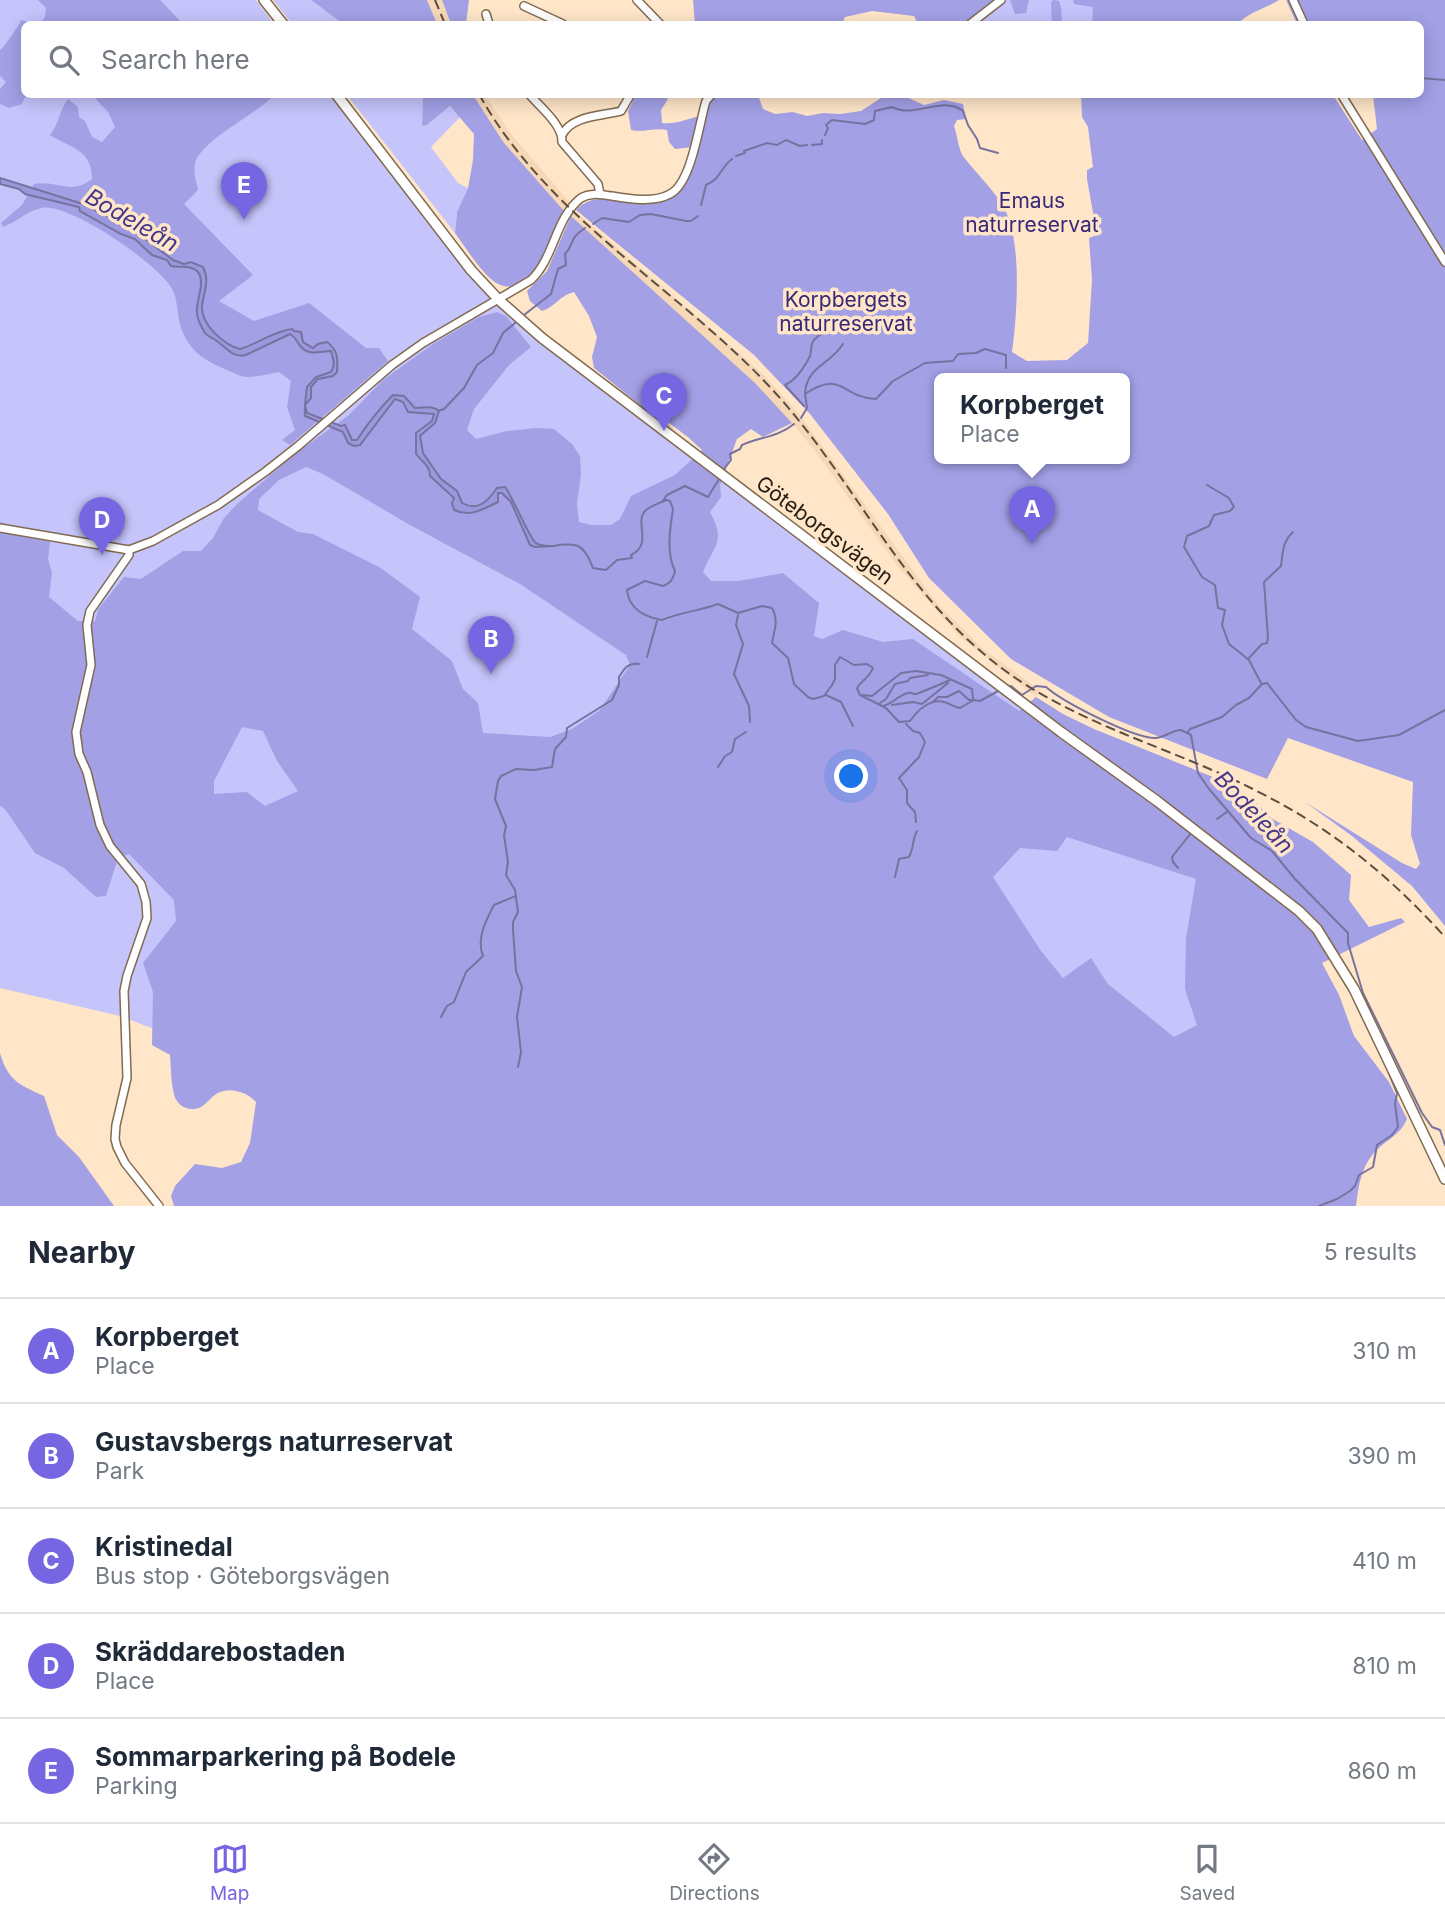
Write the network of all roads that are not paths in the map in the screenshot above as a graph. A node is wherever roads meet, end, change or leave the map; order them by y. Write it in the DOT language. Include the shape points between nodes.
graph roads {
  1 [pos="264,0"];
  2 [pos="637,0"];
  3 [pos="1001,0"];
  4 [pos="1293,0"];
  5 [pos="524,6"];
  6 [pos="486,13"];
  7 [pos="281,21"];
  8 [pos="488,21"];
  9 [pos="557,21"];
  10 [pos="657,21"];
  11 [pos="974,21"];
  12 [pos="1303,21"];
  13 [pos="339,98"];
  14 [pos="532,98"];
  15 [pos="629,98"];
  16 [pos="709,98"];
  17 [pos="1343,98"];
  18 [pos="562,135"];
  19 [pos="600,194"];
  20 [pos="1445,262"];
  21 [pos="499,300"];
  22 [pos="0,528"];
  23 [pos="129,550"];
  24 [pos="1445,1179"];
  25 [pos="159,1206"];
  1 -- 7 [label="street"];
  2 -- 10 [label="street"];
  3 -- 11 [label="street"];
  4 -- 12 [label="street"];
  5 -- 9 [label="street"];
  6 -- 8 [label="street"];
  13 -- 21 [label="street, Göteborgsvägen"];
  14 -- 18 [label="street"];
  15 -- 18 [label="street" via="621,111 579,121"];
  16 -- 19 [label="street" via="677,190 645,199"];
  17 -- 20 [label="street"];
  18 -- 19 [label="street" via="562,142 598,184"];
  19 -- 21 [label="street" via="587,195 570,208 537,274"];
  21 -- 23 [label="street" via="392,365 299,446 218,505"];
  21 -- 24 [label="street, Göteborgsvägen" via="578,366 1280,894 1317,929 1333,952"];
  22 -- 23 [label="street"];
  23 -- 25 [label="street" via="90,611 91,665 76,732 100,825 110,846 141,884 146,902 147,918 124,991 127,1078 116,1139 125,1163"];
}
